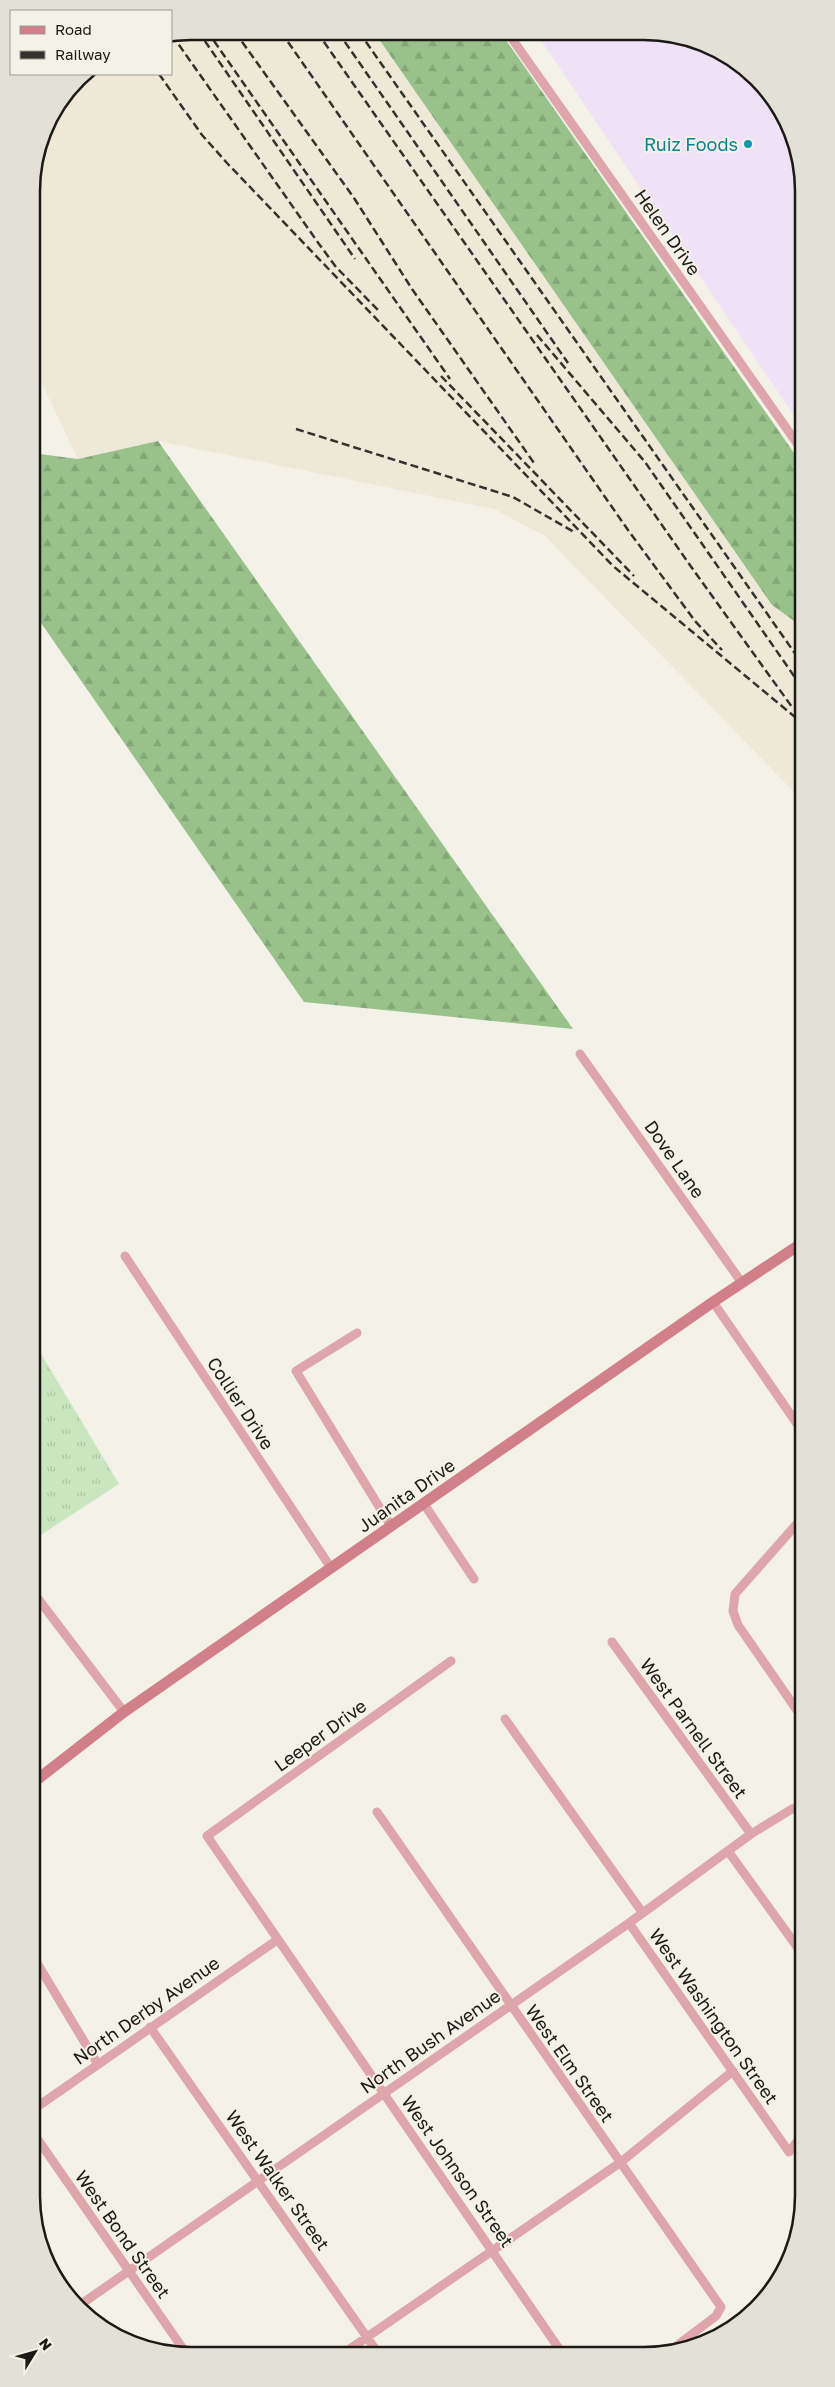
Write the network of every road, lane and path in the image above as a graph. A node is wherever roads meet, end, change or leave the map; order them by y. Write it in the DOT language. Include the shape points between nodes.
graph roads {
  1 [pos="513,40"];
  2 [pos="795,440"];
  3 [pos="580,1054"];
  4 [pos="795,1248"];
  5 [pos="124,1256"];
  6 [pos="742,1283"];
  7 [pos="713,1302"];
  8 [pos="357,1333"];
  9 [pos="795,1421"];
  10 [pos="424,1504"];
  11 [pos="392,1526"];
  12 [pos="795,1526"];
  13 [pos="331,1568"];
  14 [pos="474,1579"];
  15 [pos="40,1601"];
  16 [pos="612,1642"];
  17 [pos="452,1661"];
  18 [pos="795,1707"];
  19 [pos="124,1712"];
  20 [pos="505,1719"];
  21 [pos="40,1777"];
  22 [pos="795,1808"];
  23 [pos="377,1812"];
  24 [pos="751,1834"];
  25 [pos="207,1836"];
  26 [pos="728,1851"];
  27 [pos="642,1912"];
  28 [pos="629,1923"];
  29 [pos="277,1940"];
  30 [pos="795,1944"];
  31 [pos="40,1968"];
  32 [pos="510,2006"];
  33 [pos="150,2027"];
  34 [pos="97,2064"];
  35 [pos="733,2071"];
  36 [pos="384,2092"];
  37 [pos="40,2105"];
  38 [pos="40,2143"];
  39 [pos="795,2144"];
  40 [pos="621,2162"];
  41 [pos="258,2180"];
  42 [pos="493,2250"];
  43 [pos="129,2271"];
  44 [pos="84,2302"];
  45 [pos="366,2337"];
  46 [pos="681,2342"];
  47 [pos="181,2347"];
  48 [pos="352,2347"];
  49 [pos="374,2347"];
  50 [pos="558,2347"];
  1 -- 2 [label="street, Helen Drive"];
  3 -- 6 [label="street, Dove Lane"];
  4 -- 6 [label="street, Juanita Drive"];
  5 -- 13 [label="street, Collier Drive"];
  6 -- 7 [label="street, Juanita Drive"];
  7 -- 9 [label="street"];
  7 -- 10 [label="street, Juanita Drive"];
  8 -- 11 [label="street" via="296,1371"];
  10 -- 11 [label="street, Juanita Drive"];
  10 -- 14 [label="street"];
  11 -- 13 [label="street, Juanita Drive"];
  12 -- 18 [label="street" via="735,1594 733,1611 738,1625"];
  13 -- 19 [label="street, Juanita Drive"];
  15 -- 19 [label="street"];
  16 -- 24 [label="street, West Parnell Street"];
  17 -- 25 [label="street, Leeper Drive"];
  19 -- 21 [label="street, Juanita Drive"];
  20 -- 27 [label="street, West Washington Street"];
  22 -- 24 [label="street, North Bush Avenue"];
  23 -- 32 [label="street, West Elm Street"];
  24 -- 26 [label="street, North Bush Avenue"];
  25 -- 29 [label="street, West Johnson Street"];
  26 -- 27 [label="street, North Bush Avenue"];
  26 -- 30 [label="street"];
  27 -- 28 [label="street, North Bush Avenue"];
  28 -- 32 [label="street, North Bush Avenue"];
  28 -- 35 [label="street, West Washington Street"];
  29 -- 33 [label="street, North Derby Avenue"];
  29 -- 36 [label="street, West Johnson Street"];
  31 -- 34 [label="street"];
  32 -- 36 [label="street, North Bush Avenue"];
  32 -- 40 [label="street, West Elm Street"];
  33 -- 34 [label="street, North Derby Avenue"];
  33 -- 41 [label="street, West Walker Street"];
  34 -- 37 [label="street, North Derby Avenue"];
  35 -- 39 [label="street, West Washington Street" via="789,2152"];
  35 -- 40 [label="street"];
  36 -- 41 [label="street, North Bush Avenue"];
  36 -- 42 [label="street, West Johnson Street"];
  38 -- 43 [label="street, West Bond Street"];
  40 -- 42 [label="street"];
  40 -- 46 [label="street, West Elm Street" via="720,2307 716,2316"];
  41 -- 43 [label="street, North Bush Avenue"];
  41 -- 45 [label="street, West Walker Street"];
  42 -- 45 [label="street"];
  42 -- 50 [label="street, West Johnson Street"];
  43 -- 44 [label="street, North Bush Avenue"];
  43 -- 47 [label="street, West Bond Street"];
  45 -- 48 [label="street"];
  45 -- 49 [label="street, West Walker Street"];
}
